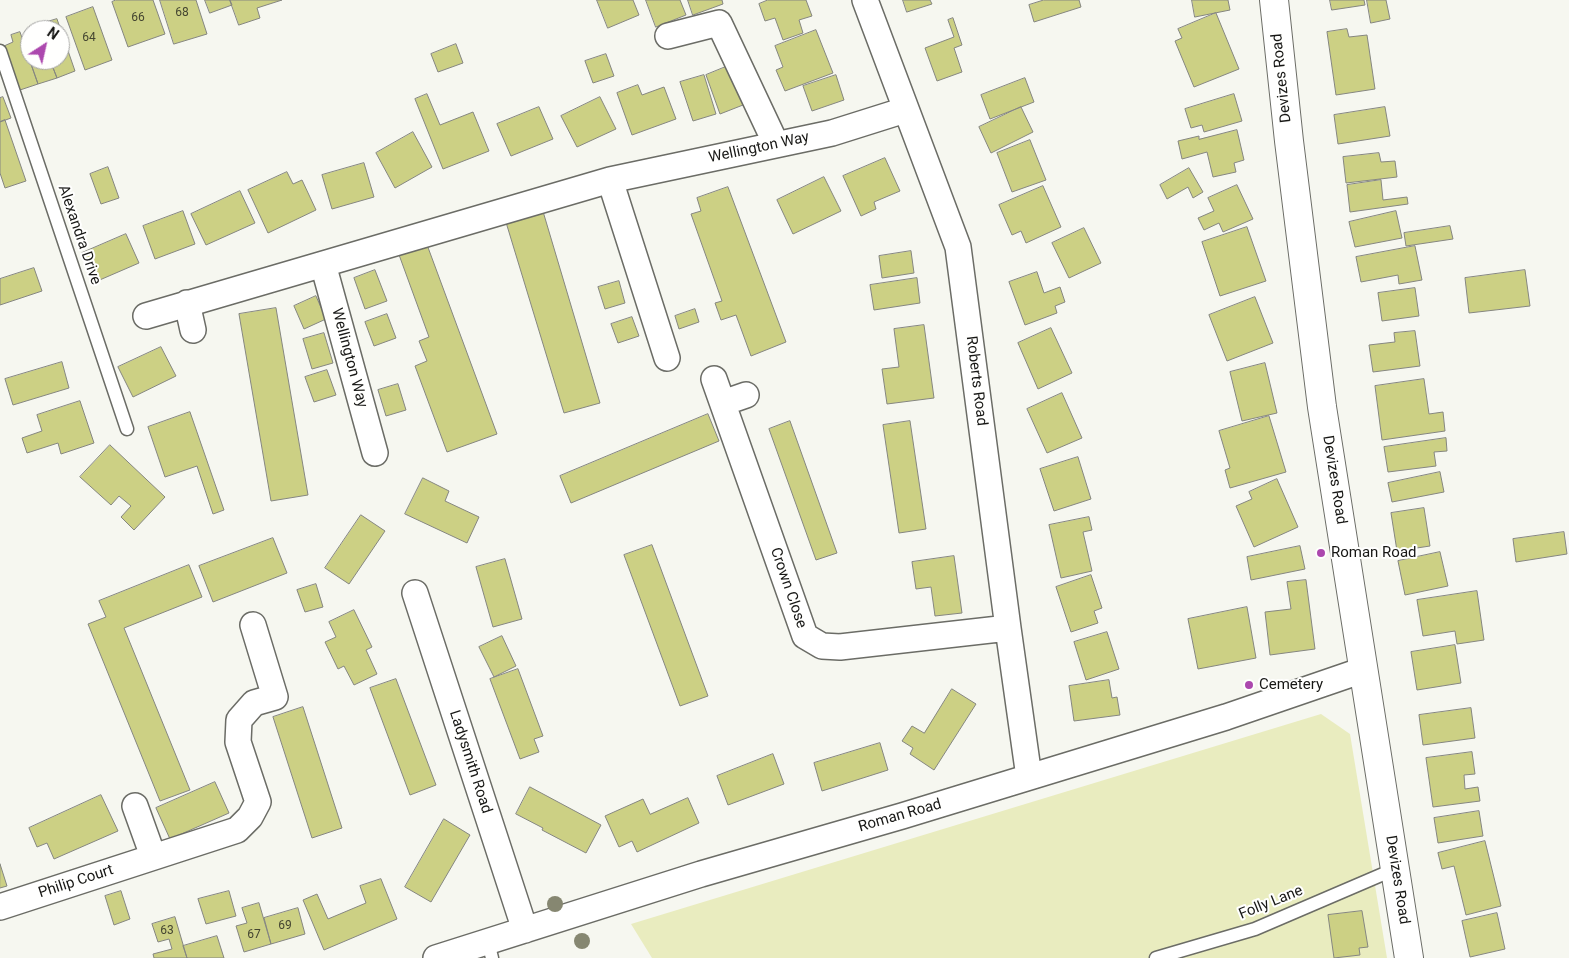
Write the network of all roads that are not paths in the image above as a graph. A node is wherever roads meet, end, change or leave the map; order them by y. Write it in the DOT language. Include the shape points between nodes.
graph roads {
  1 [pos="865,0"];
  2 [pos="1274,0"];
  3 [pos="668,36"];
  4 [pos="0,51"];
  5 [pos="905,110"];
  6 [pos="776,144"];
  7 [pos="610,180"];
  8 [pos="324,264"];
  9 [pos="187,303"];
  10 [pos="146,316"];
  11 [pos="193,330"];
  12 [pos="667,358"];
  13 [pos="714,379"];
  14 [pos="746,395"];
  15 [pos="723,403"];
  16 [pos="127,429"];
  17 [pos="375,453"];
  18 [pos="415,593"];
  19 [pos="253,625"];
  20 [pos="1008,628"];
  21 [pos="1363,670"];
  22 [pos="1030,777"];
  23 [pos="135,806"];
  24 [pos="152,856"];
  25 [pos="1395,869"];
  26 [pos="0,907"];
  27 [pos="525,930"];
  28 [pos="490,950"];
  29 [pos="436,958"];
  30 [pos="1156,958"];
  31 [pos="1409,958"];
  1 -- 5 [label="street, Roberts Road"];
  2 -- 21 [label="main road, Devizes Road" via="1322,407"];
  3 -- 6 [label="street" via="719,23"];
  4 -- 16 [label="lane, Alexandra Drive"];
  5 -- 6 [label="street, Wellington Way" via="832,133"];
  5 -- 20 [label="street, Roberts Road" via="958,247"];
  6 -- 7 [label="street, Wellington Way"];
  7 -- 8 [label="street, Wellington Way"];
  7 -- 12 [label="street"];
  8 -- 9 [label="street, Wellington Way"];
  8 -- 17 [label="street, Wellington Way"];
  9 -- 10 [label="street, Wellington Way"];
  9 -- 11 [label="street"];
  13 -- 15 [label="street, Crown Close"];
  14 -- 15 [label="street"];
  15 -- 20 [label="street, Crown Close" via="805,636 822,646 840,646"];
  18 -- 27 [label="street, Ladysmith Road"];
  19 -- 24 [label="street, Philip Court" via="275,697 254,703 239,720 238,742 258,802 250,817 237,830"];
  20 -- 22 [label="street, Roberts Road"];
  21 -- 22 [label="street, Roman Road" via="1226,718"];
  21 -- 25 [label="main road, Devizes Road"];
  22 -- 27 [label="street, Roman Road" via="701,874"];
  23 -- 24 [label="street"];
  24 -- 26 [label="street, Philip Court"];
  25 -- 30 [label="lane, Folly Lane" via="1255,929"];
  25 -- 31 [label="main road, Devizes Road"];
  27 -- 28 [label="street, Roman Road"];
  28 -- 29 [label="street, Roman Road"];
}
